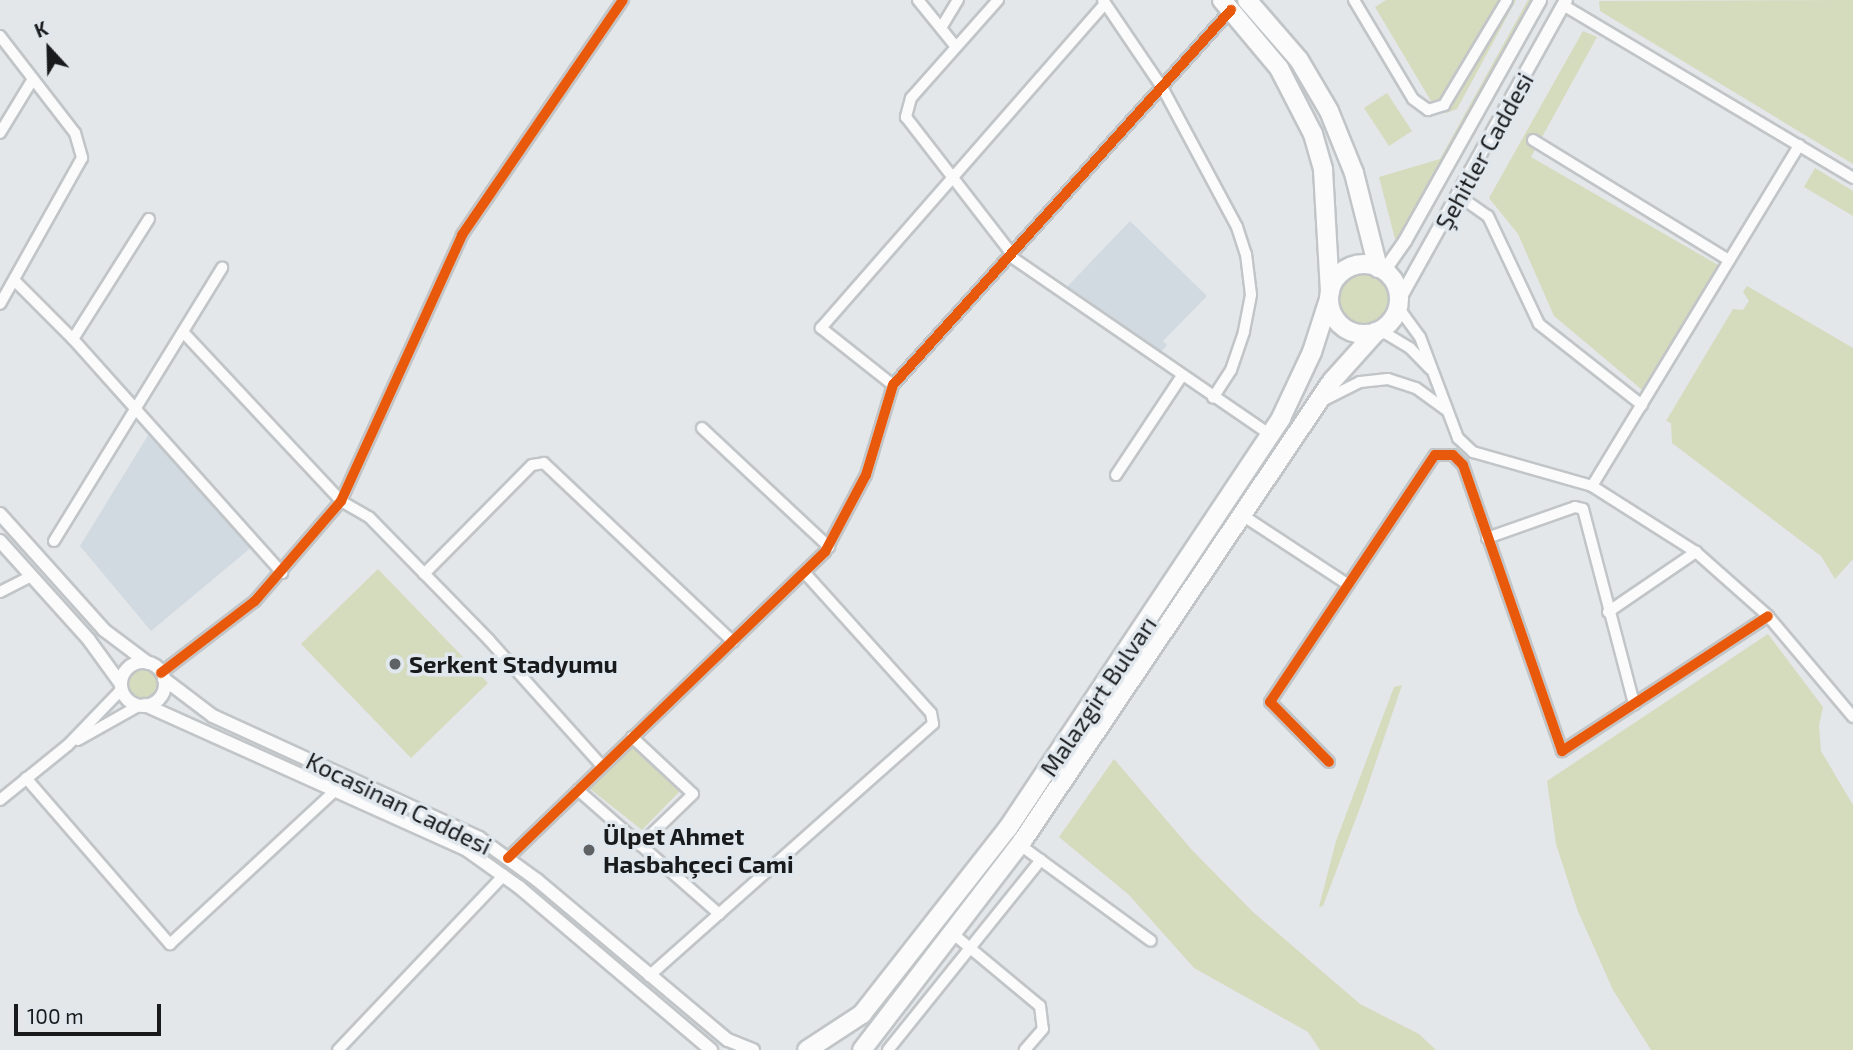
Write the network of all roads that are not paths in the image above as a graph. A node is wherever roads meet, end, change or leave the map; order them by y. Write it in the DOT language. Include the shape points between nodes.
graph roads {
  1 [pos="623,0"];
  2 [pos="918,0"];
  3 [pos="958,0"];
  4 [pos="998,0"];
  5 [pos="1354,0"];
  6 [pos="1507,0"];
  7 [pos="1540,0"];
  8 [pos="1104,2"];
  9 [pos="1233,3"];
  10 [pos="1565,3"];
  11 [pos="941,28"];
  12 [pos="0,36"];
  13 [pos="956,47"];
  14 [pos="33,79"];
  15 [pos="1162,87"];
  16 [pos="0,133"];
  17 [pos="1533,140"];
  18 [pos="1799,145"];
  19 [pos="950,178"];
  20 [pos="1853,178"];
  21 [pos="1459,195"];
  22 [pos="149,219"];
  23 [pos="1011,255"];
  24 [pos="1730,260"];
  25 [pos="222,268"];
  26 [pos="1381,269"];
  27 [pos="14,280"];
  28 [pos="1329,295"];
  29 [pos="0,304"];
  30 [pos="1398,304"];
  31 [pos="1378,331"];
  32 [pos="183,332"];
  33 [pos="73,339"];
  34 [pos="1433,372"];
  35 [pos="1181,377"];
  36 [pos="893,385"];
  37 [pos="1213,398"];
  38 [pos="1642,405"];
  39 [pos="135,409"];
  40 [pos="1311,412"];
  41 [pos="1448,412"];
  42 [pos="702,428"];
  43 [pos="1270,435"];
  44 [pos="1464,444"];
  45 [pos="1453,455"];
  46 [pos="1116,475"];
  47 [pos="1592,486"];
  48 [pos="341,500"];
  49 [pos="0,514"];
  50 [pos="1242,515"];
  51 [pos="1487,538"];
  52 [pos="0,541"];
  53 [pos="54,541"];
  54 [pos="829,547"];
  55 [pos="1696,552"];
  56 [pos="282,573"];
  57 [pos="805,573"];
  58 [pos="424,574"];
  59 [pos="31,576"];
  60 [pos="1347,584"];
  61 [pos="0,592"];
  62 [pos="1608,612"];
  63 [pos="1768,615"];
  64 [pos="733,642"];
  65 [pos="148,663"];
  66 [pos="162,676"];
  67 [pos="121,687"];
  68 [pos="1634,704"];
  69 [pos="142,705"];
  70 [pos="1853,717"];
  71 [pos="632,737"];
  72 [pos="68,745"];
  73 [pos="1329,762"];
  74 [pos="602,766"];
  75 [pos="26,778"];
  76 [pos="337,789"];
  77 [pos="578,790"];
  78 [pos="0,800"];
  79 [pos="640,845"];
  80 [pos="1020,845"];
  81 [pos="508,858"];
  82 [pos="1041,860"];
  83 [pos="504,875"];
  84 [pos="719,914"];
  85 [pos="952,933"];
  86 [pos="1151,941"];
  87 [pos="970,947"];
  88 [pos="649,976"];
  89 [pos="338,1050"];
  90 [pos="711,1050"];
  91 [pos="753,1050"];
  92 [pos="807,1050"];
  93 [pos="862,1050"];
  94 [pos="888,1050"];
  95 [pos="1025,1050"];
  1 -- 48 [label="street" via="462,235"];
  2 -- 11 [label="street"];
  3 -- 11 [label="street"];
  4 -- 13 [label="street"];
  5 -- 6 [label="street" via="1413,99 1428,110 1444,105"];
  7 -- 26 [label="main road, Şehitler Caddesi" via="1405,241"];
  8 -- 15 [label="street"];
  8 -- 19 [label="street"];
  9 -- 15 [label="street"];
  9 -- 26 [label="highway" via="1298,60 1329,111 1354,173"];
  9 -- 28 [label="highway" via="1279,68 1313,134 1323,170"];
  10 -- 18 [label="street"];
  10 -- 21 [label="main road, Şehitler Caddesi"];
  11 -- 13 [label="street"];
  12 -- 14 [label="street"];
  13 -- 19 [label="street" via="911,98 906,113 909,126"];
  14 -- 16 [label="street"];
  14 -- 27 [label="street" via="75,133 82,163"];
  15 -- 23 [label="street"];
  15 -- 37 [label="street" via="1237,227 1249,268 1251,295 1241,345"];
  17 -- 24 [label="street"];
  18 -- 20 [label="street"];
  18 -- 24 [label="street"];
  19 -- 23 [label="street"];
  19 -- 36 [label="street" via="821,328"];
  21 -- 30 [label="main road, Şehitler Caddesi"];
  21 -- 38 [label="street" via="1488,216 1539,324"];
  22 -- 33 [label="street"];
  23 -- 35 [label="street"];
  23 -- 36 [label="street"];
  24 -- 38 [label="street"];
  25 -- 32 [label="street"];
  26 -- 28 [label="highway" via="1351,267 1335,279"];
  26 -- 30 [label="highway" via="1393,281"];
  27 -- 29 [label="street"];
  27 -- 33 [label="street"];
  28 -- 31 [label="highway" via="1334,318 1344,328 1356,333"];
  28 -- 43 [label="highway, Malazgirt Bulvarı" via="1304,371"];
  30 -- 31 [label="highway"];
  30 -- 34 [label="street" via="1413,324"];
  31 -- 34 [label="street" via="1410,348"];
  31 -- 40 [label="highway, Malazgirt Bulvarı"];
  32 -- 39 [label="street"];
  32 -- 48 [label="street"];
  33 -- 39 [label="street"];
  34 -- 41 [label="street"];
  35 -- 37 [label="street"];
  35 -- 46 [label="street"];
  36 -- 54 [label="street" via="866,475"];
  37 -- 43 [label="street"];
  38 -- 47 [label="street"];
  39 -- 53 [label="street"];
  39 -- 56 [label="street"];
  40 -- 41 [label="street" via="1348,386 1383,379 1416,388"];
  40 -- 50 [label="highway, Malazgirt Bulvarı"];
  41 -- 44 [label="street"];
  42 -- 54 [label="street"];
  43 -- 92 [label="highway, Malazgirt Bulvarı" via="1008,828 862,1014 837,1035"];
  44 -- 45 [label="street"];
  44 -- 47 [label="street" via="1473,452"];
  45 -- 51 [label="street" via="1463,465"];
  45 -- 60 [label="street" via="1431,457"];
  47 -- 55 [label="street"];
  48 -- 56 [label="street"];
  48 -- 58 [label="street" via="369,517"];
  49 -- 65 [label="main road" via="104,630"];
  50 -- 60 [label="street"];
  50 -- 80 [label="highway, Malazgirt Bulvarı"];
  51 -- 62 [label="street" via="1581,508"];
  51 -- 68 [label="street" via="1562,751"];
  52 -- 59 [label="main road"];
  54 -- 57 [label="street"];
  55 -- 62 [label="street"];
  55 -- 63 [label="street"];
  56 -- 66 [label="street" via="233,621"];
  57 -- 64 [label="street"];
  57 -- 84 [label="street" via="934,721"];
  58 -- 64 [label="street" via="533,465 544,463"];
  58 -- 74 [label="street" via="519,671"];
  59 -- 61 [label="street"];
  59 -- 67 [label="main road" via="89,640"];
  60 -- 73 [label="street" via="1270,702"];
  62 -- 68 [label="street"];
  63 -- 68 [label="street"];
  63 -- 70 [label="street"];
  64 -- 71 [label="street"];
  65 -- 66 [label="main road"];
  65 -- 67 [label="main road" via="132,665"];
  66 -- 69 [label="main road" via="161,695"];
  66 -- 81 [label="main road, Kocasinan Caddesi" via="213,716 441,817"];
  67 -- 69 [label="main road" via="127,699"];
  67 -- 72 [label="street"];
  69 -- 72 [label="street"];
  69 -- 76 [label="main road, Kocasinan Caddesi"];
  71 -- 74 [label="street"];
  71 -- 79 [label="street" via="693,794"];
  72 -- 75 [label="street"];
  74 -- 77 [label="street"];
  75 -- 76 [label="street" via="170,944"];
  75 -- 78 [label="street"];
  76 -- 83 [label="main road, Kocasinan Caddesi" via="447,839"];
  77 -- 79 [label="street"];
  77 -- 81 [label="street"];
  79 -- 84 [label="street"];
  80 -- 82 [label="street"];
  80 -- 85 [label="highway, Malazgirt Bulvarı"];
  81 -- 88 [label="main road, Kocasinan Caddesi"];
  82 -- 86 [label="street"];
  82 -- 87 [label="street"];
  83 -- 89 [label="street"];
  83 -- 90 [label="main road, Kocasinan Caddesi"];
  84 -- 88 [label="street"];
  85 -- 87 [label="street"];
  85 -- 93 [label="highway, Malazgirt Bulvarı"];
  87 -- 94 [label="street"];
  87 -- 95 [label="street" via="1042,1011 1042,1029"];
  88 -- 91 [label="main road, Kocasinan Caddesi" via="727,1040"];
}
